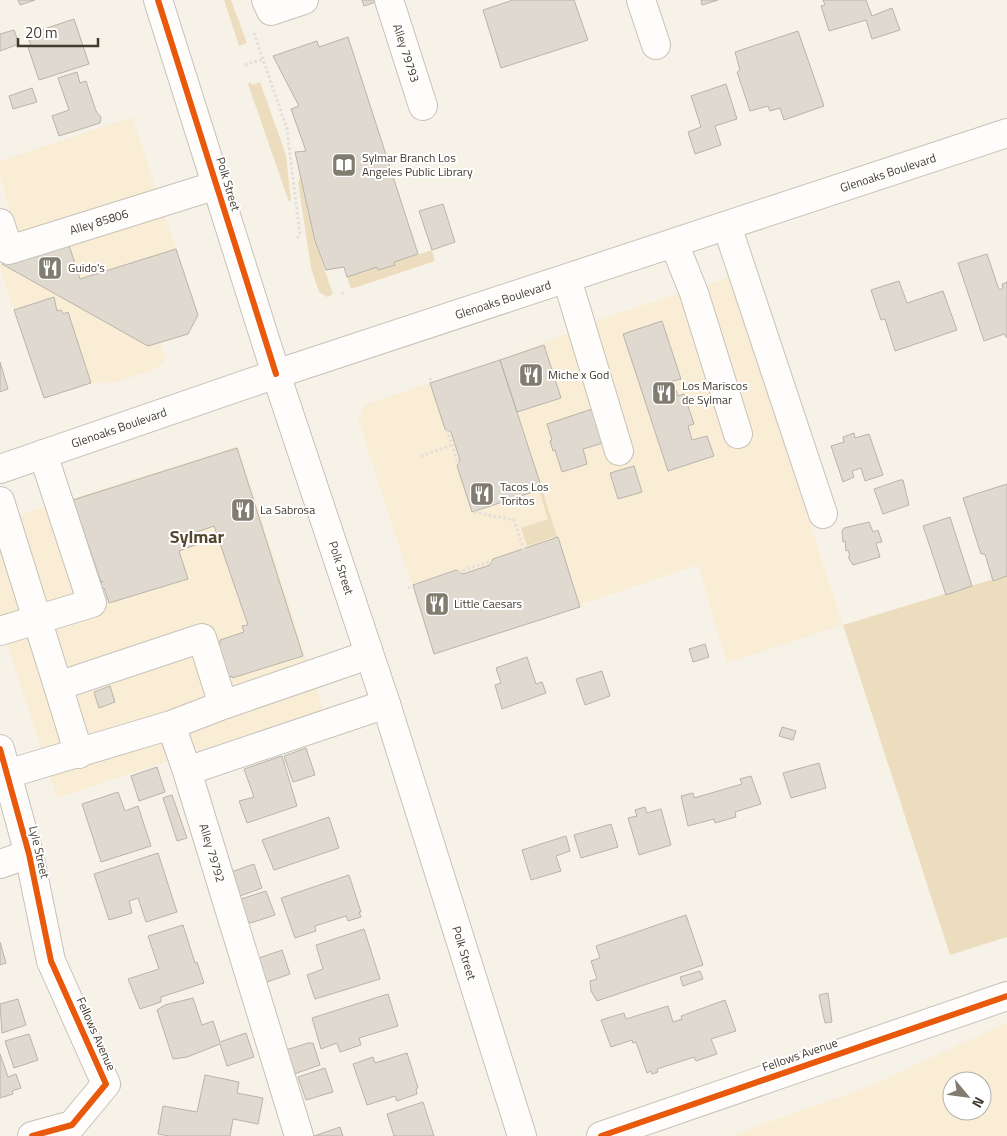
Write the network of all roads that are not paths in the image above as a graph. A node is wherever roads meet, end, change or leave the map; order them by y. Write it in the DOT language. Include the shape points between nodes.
graph roads {
  1 [pos="158,0"];
  2 [pos="266,0"];
  3 [pos="304,0"];
  4 [pos="388,0"];
  5 [pos="641,0"];
  6 [pos="656,45"];
  7 [pos="423,106"];
  8 [pos="1007,133"];
  9 [pos="217,186"];
  10 [pos="0,223"];
  11 [pos="727,226"];
  12 [pos="674,244"];
  13 [pos="567,279"];
  14 [pos="276,374"];
  15 [pos="738,434"];
  16 [pos="619,451"];
  17 [pos="43,454"];
  18 [pos="0,469"];
  19 [pos="0,501"];
  20 [pos="822,514"];
  21 [pos="36,619"];
  22 [pos="0,631"];
  23 [pos="368,655"];
  24 [pos="58,686"];
  25 [pos="386,704"];
  26 [pos="223,705"];
  27 [pos="171,725"];
  28 [pos="78,754"];
  29 [pos="3,762"];
  30 [pos="187,771"];
  31 [pos="29,854"];
  32 [pos="0,864"];
  33 [pos="51,961"];
  34 [pos="1007,996"];
  35 [pos="32,1136"];
  36 [pos="299,1136"];
  37 [pos="522,1136"];
  38 [pos="601,1136"];
  1 -- 9 [label="main road, Polk Street"];
  2 -- 3 [label="main road" via="271,11"];
  4 -- 7 [label="main road, Alley 79793"];
  5 -- 6 [label="main road"];
  8 -- 11 [label="main road, Glenoaks Boulevard"];
  9 -- 10 [label="main road, Alley 85806" via="9,250"];
  9 -- 14 [label="main road, Polk Street"];
  11 -- 12 [label="main road, Glenoaks Boulevard"];
  11 -- 20 [label="main road"];
  12 -- 13 [label="main road, Glenoaks Boulevard"];
  12 -- 15 [label="main road" via="694,293"];
  13 -- 14 [label="main road, Glenoaks Boulevard"];
  13 -- 16 [label="main road"];
  14 -- 17 [label="main road, Glenoaks Boulevard"];
  14 -- 23 [label="main road, Polk Street"];
  17 -- 18 [label="main road, Glenoaks Boulevard"];
  17 -- 21 [label="main road" via="92,603"];
  19 -- 21 [label="main road"];
  21 -- 22 [label="main road"];
  21 -- 24 [label="main road"];
  23 -- 25 [label="main road, Polk Street"];
  23 -- 26 [label="main road"];
  24 -- 26 [label="main road" via="202,638"];
  24 -- 28 [label="main road"];
  25 -- 30 [label="main road"];
  25 -- 37 [label="main road, Polk Street"];
  26 -- 27 [label="main road"];
  27 -- 28 [label="main road"];
  27 -- 30 [label="main road, Alley 79792"];
  28 -- 29 [label="main road"];
  29 -- 31 [label="main road, Lyle Street"];
  30 -- 36 [label="main road, Alley 79792"];
  31 -- 32 [label="main road"];
  31 -- 33 [label="main road, Lyle Street"];
  33 -- 35 [label="main road, Fellows Avenue" via="106,1084 72,1125"];
  34 -- 38 [label="main road, Fellows Avenue"];
}
